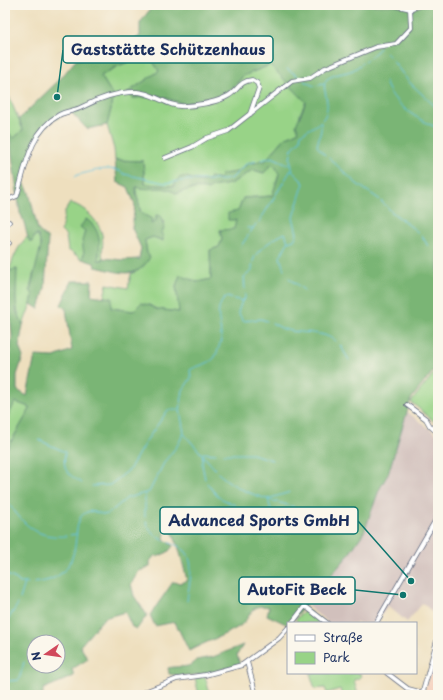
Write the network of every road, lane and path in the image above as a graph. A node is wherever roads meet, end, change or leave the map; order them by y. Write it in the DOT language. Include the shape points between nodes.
graph roads {
  1 [pos="397,5"];
  2 [pos="419,5"];
  3 [pos="410,8"];
  4 [pos="250,114"];
  5 [pos="165,158"];
  6 [pos="5,201"];
  7 [pos="408,405"];
  8 [pos="438,433"];
  9 [pos="438,516"];
  10 [pos="293,622"];
  11 [pos="326,622"];
  12 [pos="377,622"];
  13 [pos="287,629"];
  14 [pos="438,636"];
  15 [pos="247,662"];
  16 [pos="388,674"];
  17 [pos="423,694"];
  18 [pos="137,695"];
  19 [pos="256,695"];
  1 -- 3 [label="street"];
  2 -- 3 [label="street"];
  3 -- 4 [label="street" via="411,28 396,44 376,46 325,68 310,78 292,81"];
  4 -- 5 [label="street" via="228,131"];
  4 -- 6 [label="street" via="259,88 252,80 242,83 226,97 186,106 166,103 146,93 129,92 115,94 64,112 42,131 27,158 16,196"];
  7 -- 8 [label="street" via="426,419"];
  9 -- 12 [label="street"];
  10 -- 11 [label="street" via="305,606"];
  13 -- 15 [label="street"];
  14 -- 17 [label="street"];
  15 -- 18 [label="street" via="205,675 177,680"];
  15 -- 19 [label="street"];
  16 -- 17 [label="street" via="408,689"];
}
